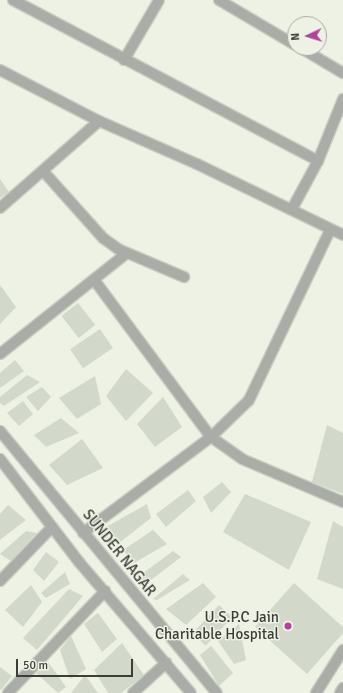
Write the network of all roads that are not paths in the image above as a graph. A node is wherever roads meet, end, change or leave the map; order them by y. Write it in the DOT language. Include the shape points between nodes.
graph roads {
  1 [pos="13,0"];
  2 [pos="159,0"];
  3 [pos="219,0"];
  4 [pos="287,39"];
  5 [pos="314,56"];
  6 [pos="124,60"];
  7 [pos="343,73"];
  8 [pos="2,74"];
  9 [pos="343,99"];
  10 [pos="99,121"];
  11 [pos="318,161"];
  12 [pos="44,172"];
  13 [pos="0,208"];
  14 [pos="292,209"];
  15 [pos="330,230"];
  16 [pos="343,235"];
  17 [pos="127,253"];
  18 [pos="184,278"];
  19 [pos="95,281"];
  20 [pos="0,354"];
  21 [pos="0,431"];
  22 [pos="211,437"];
  23 [pos="0,459"];
  24 [pos="343,502"];
  25 [pos="52,526"];
  26 [pos="83,533"];
  27 [pos="0,581"];
  28 [pos="105,591"];
  29 [pos="343,650"];
  30 [pos="166,664"];
  31 [pos="343,688"];
  32 [pos="8,693"];
  33 [pos="133,693"];
  34 [pos="191,693"];
  35 [pos="216,693"];
  36 [pos="316,693"];
  37 [pos="340,693"];
  1 -- 6 [label="street"];
  2 -- 6 [label="street"];
  3 -- 4 [label="street"];
  5 -- 7 [label="street"];
  6 -- 11 [label="street"];
  8 -- 10 [label="street"];
  9 -- 11 [label="street"];
  10 -- 12 [label="street"];
  10 -- 14 [label="street"];
  11 -- 14 [label="street"];
  12 -- 13 [label="street"];
  12 -- 17 [label="street" via="103,238"];
  14 -- 15 [label="street"];
  15 -- 16 [label="street"];
  15 -- 22 [label="street" via="249,400"];
  17 -- 18 [label="street"];
  17 -- 19 [label="street"];
  19 -- 20 [label="street"];
  19 -- 22 [label="street"];
  21 -- 26 [label="street, SUNDER NAGAR"];
  22 -- 24 [label="street" via="242,459"];
  22 -- 26 [label="street"];
  23 -- 25 [label="street"];
  25 -- 27 [label="street"];
  25 -- 28 [label="street"];
  26 -- 35 [label="street, SUNDER NAGAR"];
  28 -- 30 [label="street"];
  28 -- 32 [label="street"];
  29 -- 36 [label="street"];
  30 -- 33 [label="street"];
  30 -- 34 [label="street"];
  31 -- 37 [label="street"];
}
